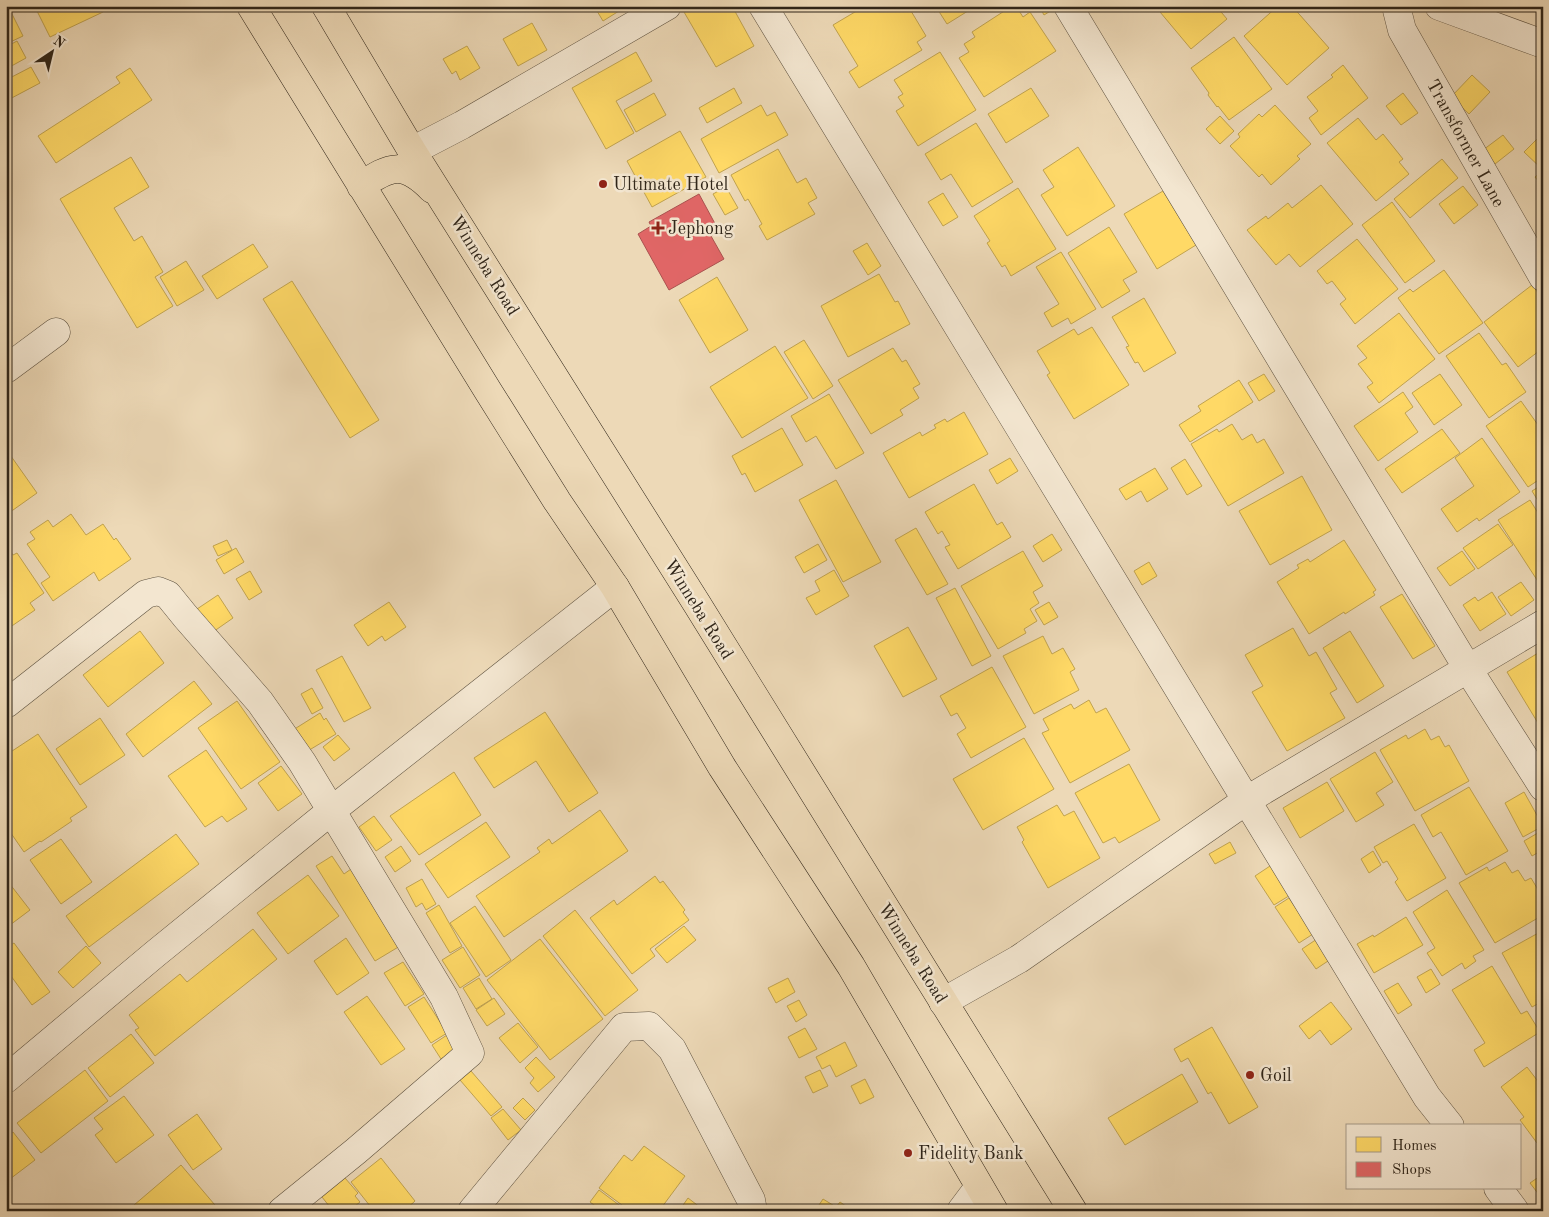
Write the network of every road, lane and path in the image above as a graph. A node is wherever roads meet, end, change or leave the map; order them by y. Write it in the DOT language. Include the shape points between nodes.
graph roads {
  1 [pos="251,6"];
  2 [pos="326,6"];
  3 [pos="667,6"];
  4 [pos="763,6"];
  5 [pos="1068,6"];
  6 [pos="1396,6"];
  7 [pos="1439,6"];
  8 [pos="1543,44"];
  9 [pos="412,151"];
  10 [pos="362,186"];
  11 [pos="447,204"];
  12 [pos="1543,277"];
  13 [pos="56,332"];
  14 [pos="6,369"];
  15 [pos="615,587"];
  16 [pos="1543,624"];
  17 [pos="1468,669"];
  18 [pos="6,704"];
  19 [pos="1543,787"];
  20 [pos="1247,800"];
  21 [pos="331,811"];
  22 [pos="943,1002"];
  23 [pos="6,1078"];
  24 [pos="1448,1124"];
  25 [pos="979,1187"];
  26 [pos="1499,1190"];
  27 [pos="282,1211"];
  28 [pos="472,1211"];
  29 [pos="753,1211"];
  30 [pos="961,1211"];
  31 [pos="994,1211"];
  32 [pos="1073,1211"];
  33 [pos="1515,1211"];
  1 -- 10 [label="highway"];
  2 -- 9 [label="highway, Winneba Road"];
  3 -- 9 [label="street"];
  4 -- 20 [label="street"];
  5 -- 17 [label="street"];
  6 -- 12 [label="street, Transformer Lane" via="1402,30"];
  7 -- 8 [label="street"];
  9 -- 11 [label="highway, Winneba Road"];
  10 -- 11 [label="highway" via="379,173 394,168 411,172 423,180"];
  10 -- 15 [label="highway" via="546,484"];
  11 -- 22 [label="highway, Winneba Road"];
  13 -- 14 [label="street"];
  15 -- 21 [label="street"];
  15 -- 25 [label="highway" via="722,767 851,966"];
  16 -- 17 [label="street"];
  17 -- 19 [label="street"];
  17 -- 20 [label="street"];
  18 -- 21 [label="street" via="146,594 158,591 168,595 260,702"];
  20 -- 22 [label="street" via="1019,959"];
  20 -- 24 [label="street" via="1427,1097"];
  21 -- 23 [label="street"];
  21 -- 27 [label="street" via="444,997 470,1054"];
  22 -- 32 [label="highway, Winneba Road"];
  25 -- 30 [label="street"];
  25 -- 31 [label="highway"];
  26 -- 33 [label="street"];
  28 -- 29 [label="street" via="624,1027 649,1026 672,1049 751,1200"];
}
